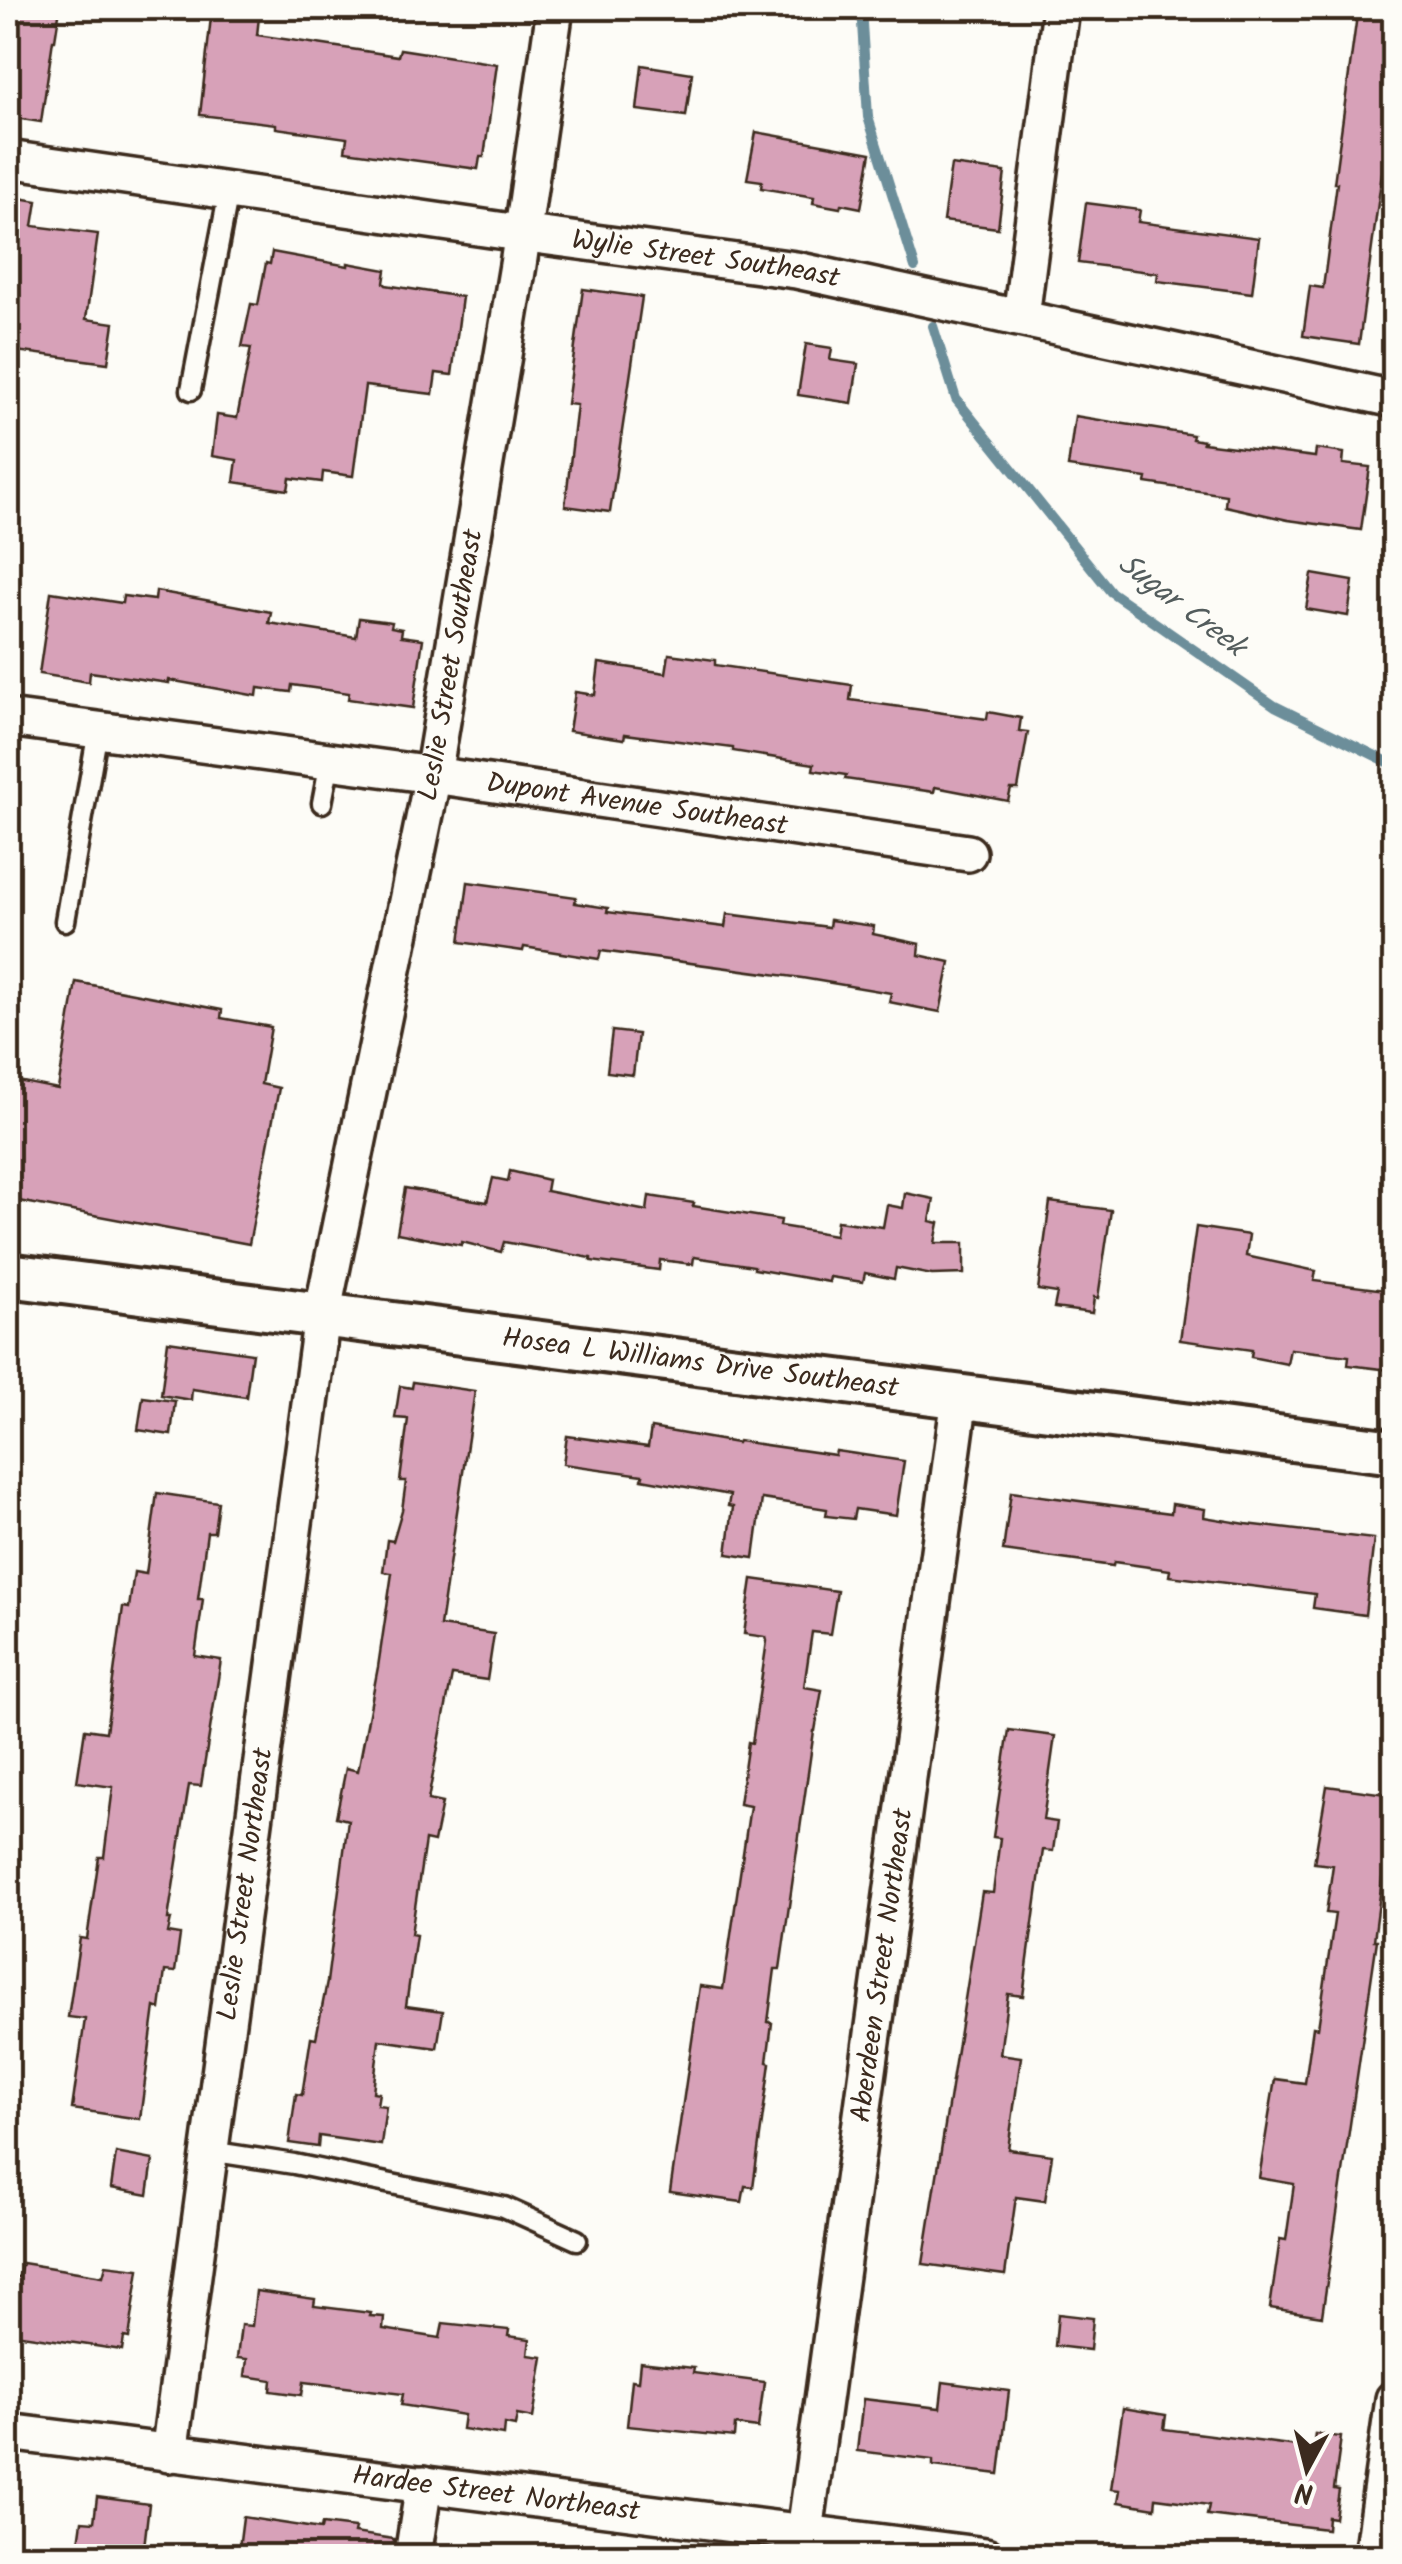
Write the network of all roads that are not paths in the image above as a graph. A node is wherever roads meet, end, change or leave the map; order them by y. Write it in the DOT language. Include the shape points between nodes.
graph roads {
  1 [pos="555,8"];
  2 [pos="1061,8"];
  3 [pos="8,159"];
  4 [pos="228,191"];
  5 [pos="522,234"];
  6 [pos="1021,317"];
  7 [pos="192,390"];
  8 [pos="1394,399"];
  9 [pos="8,718"];
  10 [pos="98,730"];
  11 [pos="330,761"];
  12 [pos="433,775"];
  13 [pos="322,803"];
  14 [pos="968,852"];
  15 [pos="65,921"];
  16 [pos="8,1275"];
  17 [pos="322,1315"];
  18 [pos="960,1397"];
  19 [pos="1394,1452"];
  20 [pos="209,2151"];
  21 [pos="577,2240"];
  22 [pos="1394,2400"];
  23 [pos="8,2432"];
  24 [pos="169,2454"];
  25 [pos="424,2484"];
  26 [pos="805,2532"];
  27 [pos="413,2556"];
  28 [pos="986,2556"];
  29 [pos="1372,2556"];
  1 -- 5 [label="street, Leslie Street Southeast"];
  2 -- 6 [label="street"];
  3 -- 4 [label="street, Wylie Street Southeast"];
  4 -- 5 [label="street, Wylie Street Southeast"];
  4 -- 7 [label="lane"];
  5 -- 6 [label="street, Wylie Street Southeast" via="796,270"];
  5 -- 12 [label="street, Leslie Street Southeast"];
  6 -- 8 [label="street, Wylie Street Southeast"];
  9 -- 10 [label="street, Dupont Avenue Southeast"];
  10 -- 11 [label="street, Dupont Avenue Southeast"];
  10 -- 15 [label="lane"];
  11 -- 12 [label="street, Dupont Avenue Southeast"];
  11 -- 13 [label="lane"];
  12 -- 14 [label="street, Dupont Avenue Southeast"];
  12 -- 17 [label="street, Leslie Street Southeast"];
  16 -- 17 [label="street, Hosea L Williams Drive Southeast"];
  17 -- 18 [label="street, Hosea L Williams Drive Southeast"];
  17 -- 20 [label="street, Leslie Street Northeast"];
  18 -- 19 [label="street, Hosea L Williams Drive Southeast"];
  18 -- 26 [label="street, Aberdeen Street Northeast"];
  20 -- 21 [label="lane" via="504,2207"];
  20 -- 24 [label="street, Leslie Street Northeast"];
  22 -- 29 [label="street"];
  23 -- 24 [label="street, Hardee Street Northeast"];
  24 -- 25 [label="street, Hardee Street Northeast"];
  25 -- 26 [label="street, Hardee Street Northeast"];
  25 -- 27 [label="street"];
  26 -- 28 [label="street, Hardee Street Northeast"];
}
